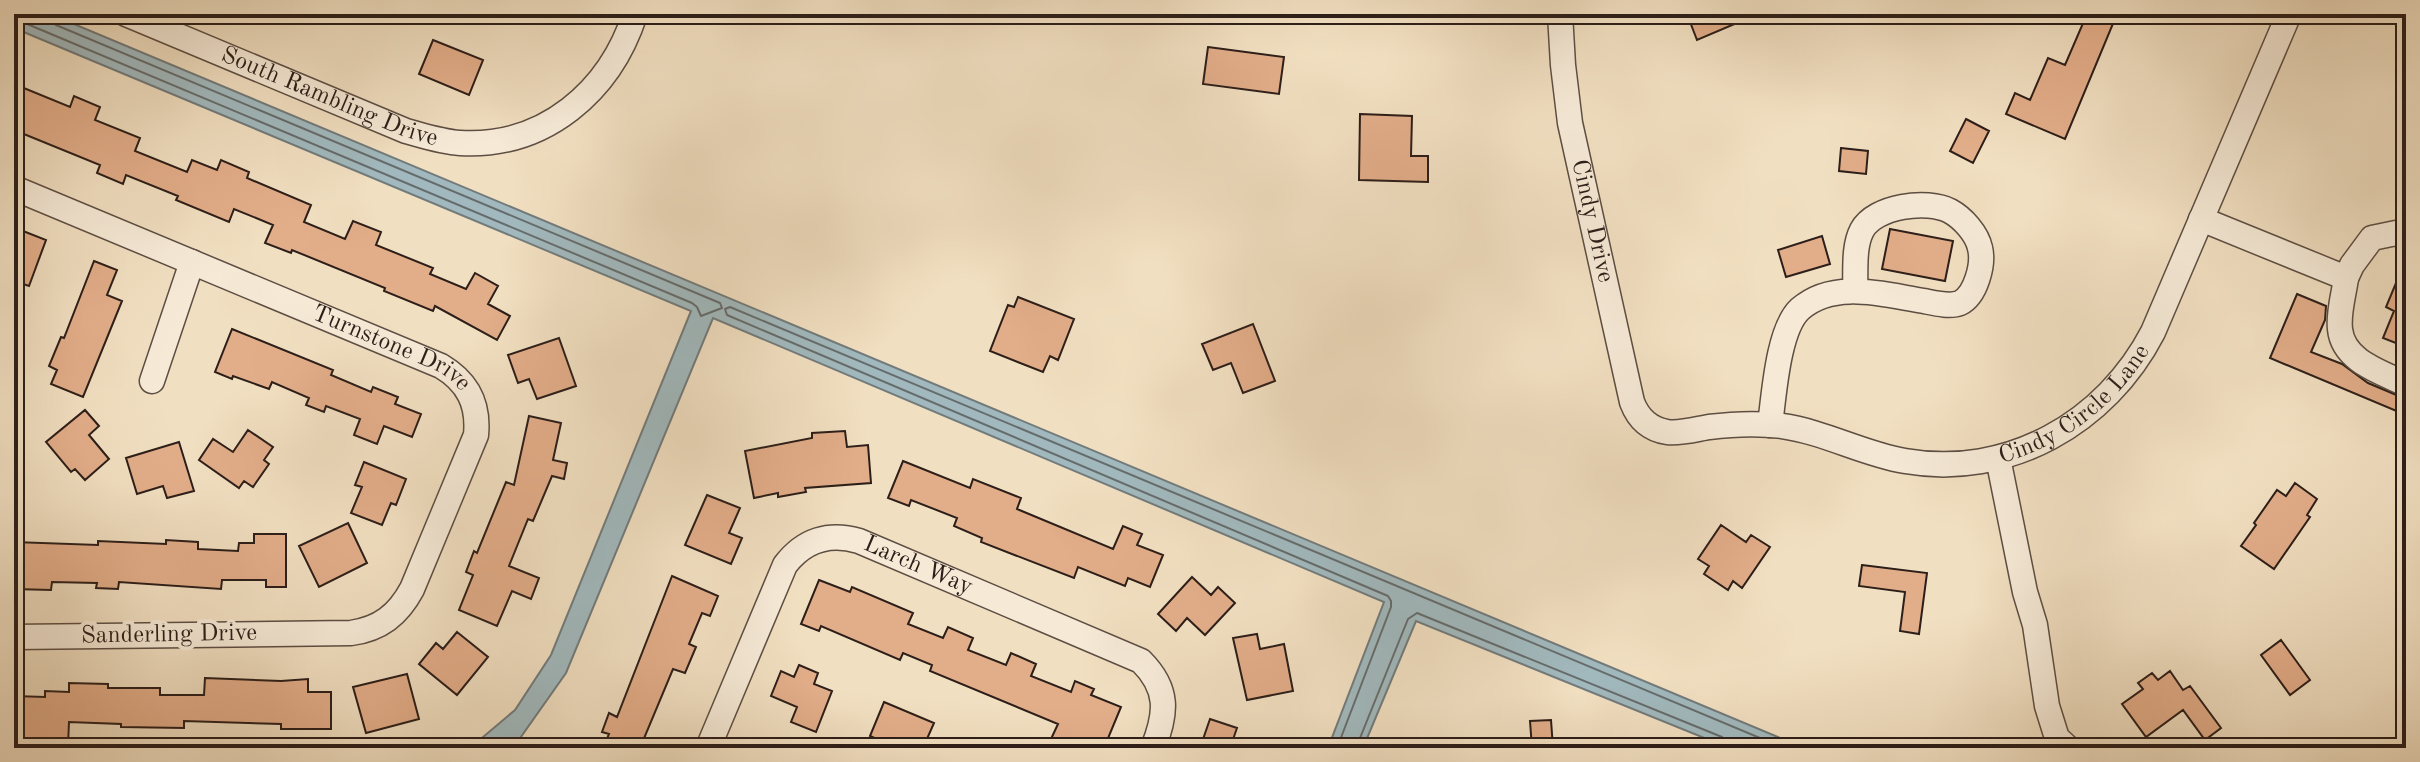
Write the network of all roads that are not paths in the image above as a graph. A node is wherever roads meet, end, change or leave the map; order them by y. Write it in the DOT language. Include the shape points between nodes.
graph roads {
  1 [pos="126,14"];
  2 [pos="635,14"];
  3 [pos="1560,14"];
  4 [pos="2289,14"];
  5 [pos="14,188"];
  6 [pos="2201,219"];
  7 [pos="2406,237"];
  8 [pos="192,262"];
  9 [pos="2346,278"];
  10 [pos="1855,290"];
  11 [pos="152,381"];
  12 [pos="2406,384"];
  13 [pos="1646,424"];
  14 [pos="1770,425"];
  15 [pos="1998,458"];
  16 [pos="324,633"];
  17 [pos="14,637"];
  18 [pos="717,745"];
  19 [pos="1153,748"];
  20 [pos="2068,748"];
  1 -- 2 [label="street, South Rambling Drive" via="406,131 459,143 500,140 539,128 574,107 617,58"];
  3 -- 13 [label="street, Cindy Drive" via="1578,165 1632,402"];
  4 -- 6 [label="street, Cindy Circle Lane"];
  5 -- 8 [label="street, Turnstone Drive"];
  6 -- 9 [label="street"];
  6 -- 15 [label="street, Cindy Circle Lane" via="2153,332 2118,386 2070,427"];
  7 -- 9 [label="street" via="2396,233 2372,238"];
  8 -- 11 [label="street"];
  8 -- 16 [label="street, Turnstone Drive" via="441,366 462,382 476,407 476,435 406,600 376,626"];
  9 -- 12 [label="street" via="2339,327 2343,345 2366,366"];
  10 -- 10 [label="street" via="1932,303 1961,302 1977,278 1980,247 1973,232 1949,210 1883,211 1860,233"];
  10 -- 14 [label="street" via="1817,299 1793,317"];
  13 -- 14 [label="street, Cindy Circle Lane" via="1668,432"];
  14 -- 15 [label="street, Cindy Circle Lane" via="1821,434 1906,461 1970,463"];
  15 -- 20 [label="street" via="2047,706 2057,738"];
  16 -- 17 [label="street, Sanderling Drive"];
  18 -- 19 [label="street, Larch Way" via="785,565 805,545 845,537 1141,661 1163,696 1164,718"];
}
